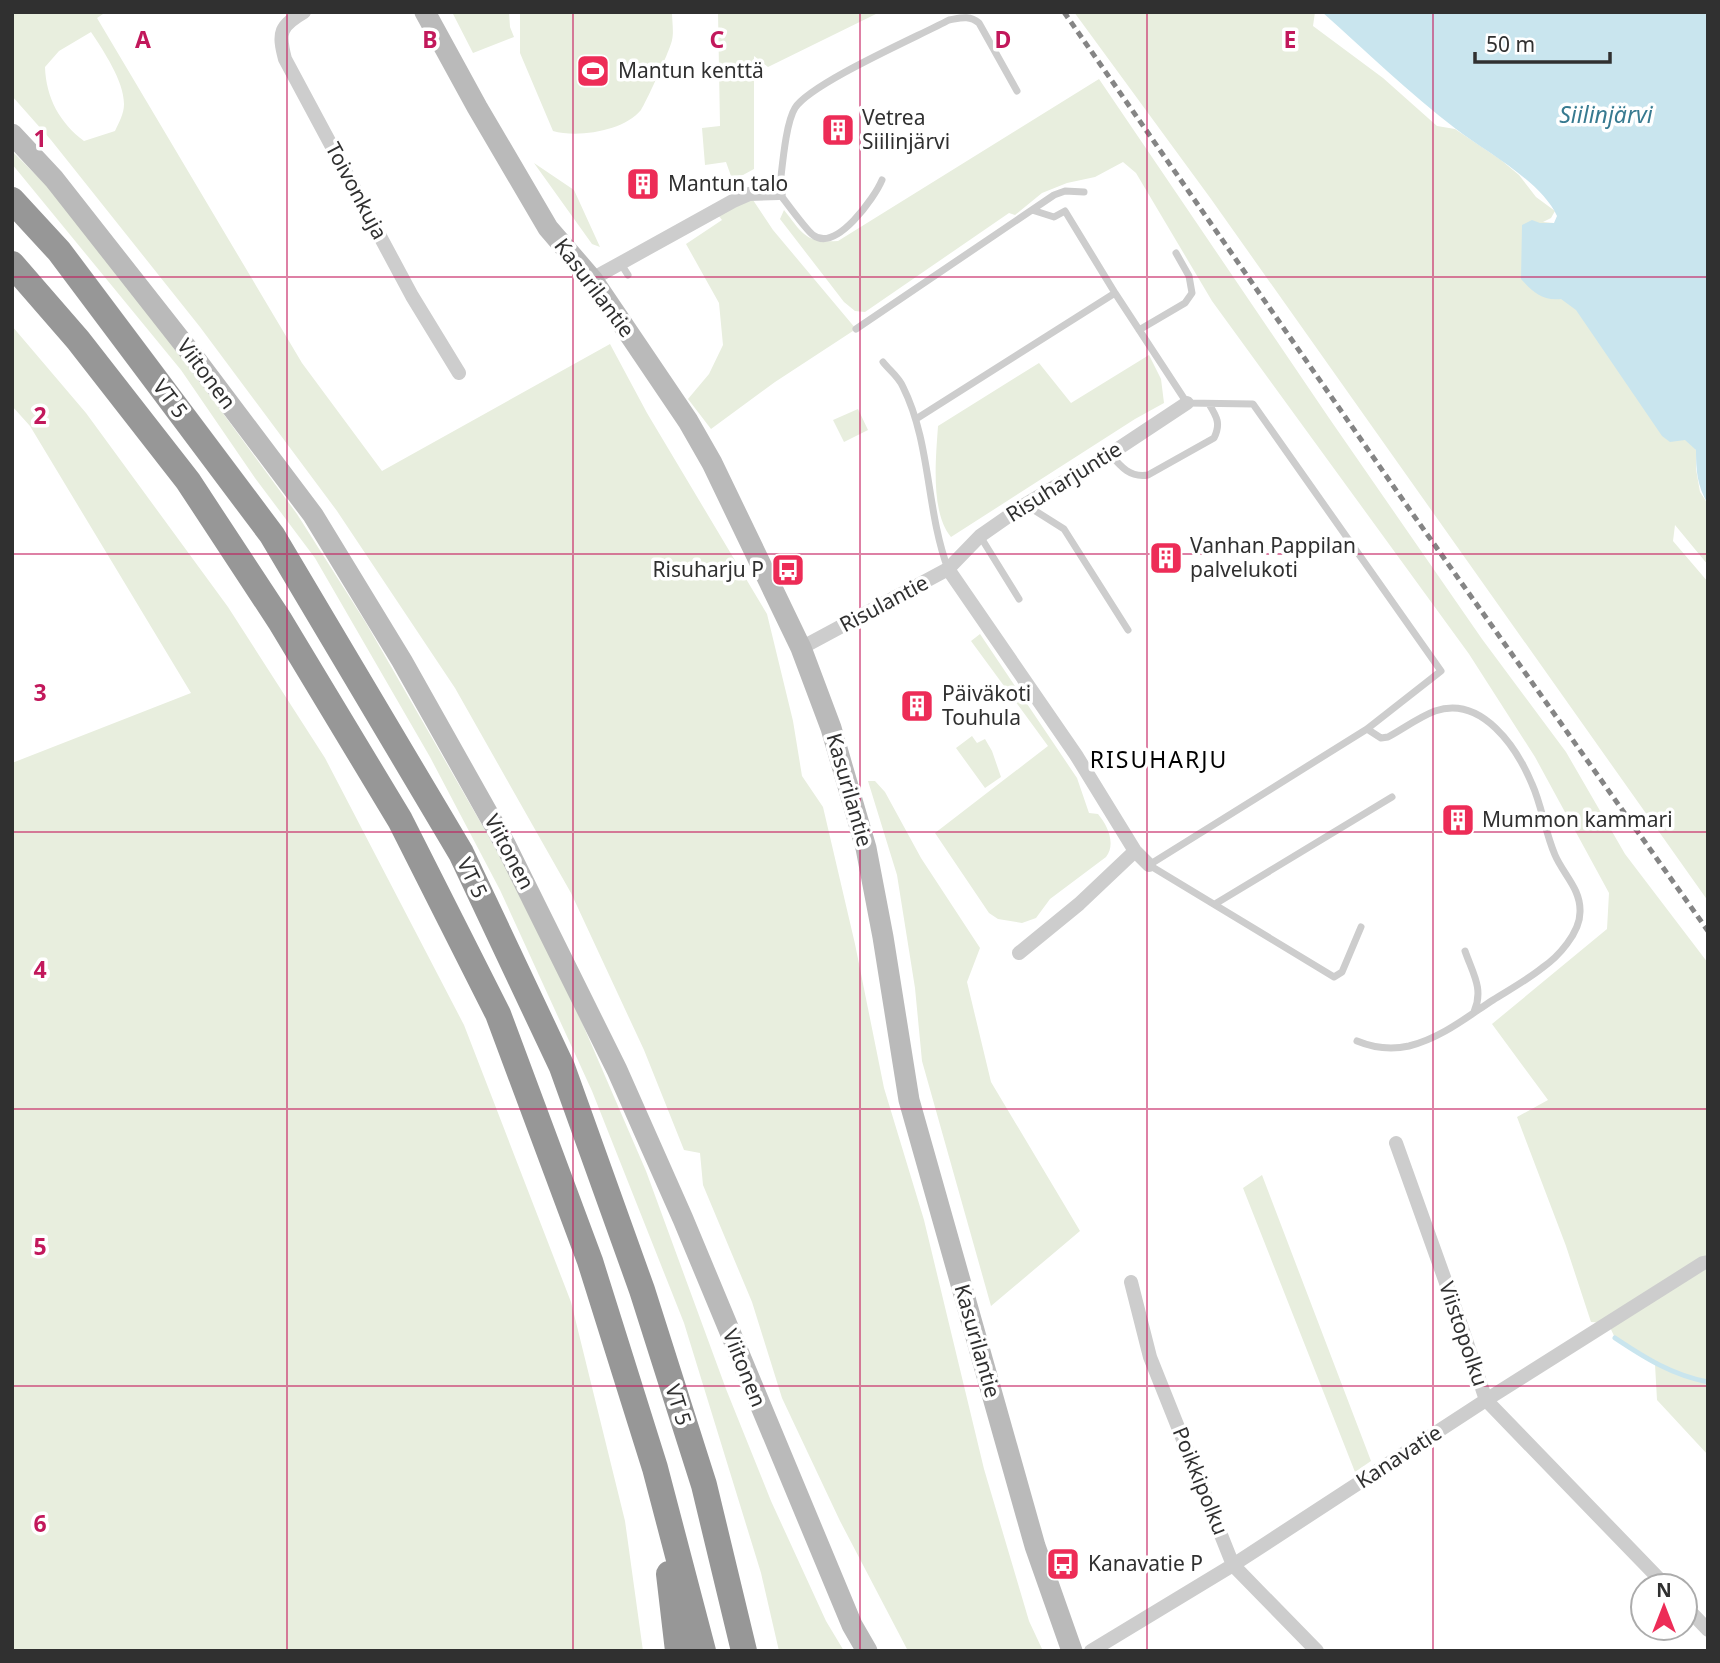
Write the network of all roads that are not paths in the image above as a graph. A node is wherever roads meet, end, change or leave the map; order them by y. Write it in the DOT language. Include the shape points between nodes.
graph roads {
  1 [pos="304,12"];
  2 [pos="425,12"];
  3 [pos="1017,91"];
  4 [pos="12,134"];
  5 [pos="882,180"];
  6 [pos="1084,192"];
  7 [pos="779,193"];
  8 [pos="12,200"];
  9 [pos="1032,210"];
  10 [pos="1176,253"];
  11 [pos="12,264"];
  12 [pos="592,279"];
  13 [pos="1115,293"];
  14 [pos="856,329"];
  15 [pos="1139,330"];
  16 [pos="883,362"];
  17 [pos="459,373"];
  18 [pos="1187,403"];
  19 [pos="1209,404"];
  20 [pos="916,419"];
  21 [pos="1110,454"];
  22 [pos="1026,504"];
  23 [pos="980,536"];
  24 [pos="948,569"];
  25 [pos="1019,599"];
  26 [pos="1128,630"];
  27 [pos="801,648"];
  28 [pos="1367,729"];
  29 [pos="1392,797"];
  30 [pos="1135,851"];
  31 [pos="1149,865"];
  32 [pos="1215,904"];
  33 [pos="1361,927"];
  34 [pos="1465,951"];
  35 [pos="1018,953"];
  36 [pos="1474,1013"];
  37 [pos="1357,1041"];
  38 [pos="1396,1143"];
  39 [pos="1708,1262"];
  40 [pos="1131,1282"];
  41 [pos="1486,1400"];
  42 [pos="655,1468"];
  43 [pos="1233,1565"];
  44 [pos="1652,1572"];
  45 [pos="678,1651"];
  46 [pos="703,1651"];
  47 [pos="744,1651"];
  48 [pos="867,1651"];
  49 [pos="1072,1651"];
  50 [pos="1091,1651"];
  51 [pos="1317,1651"];
  1 -- 17 [label="street, Toivonkuja" via="283,28 285,59 412,296"];
  2 -- 12 [label="street, Kasurilantie" via="548,228"];
  3 -- 7 [label="lane" via="979,23 969,17 949,20 810,94 795,108"];
  4 -- 48 [label="street, Viitonen" via="71,200 313,515 402,661 505,844 617,1070 852,1625"];
  5 -- 7 [label="lane" via="852,223 837,235 819,238 811,235"];
  6 -- 9 [label="lane" via="1065,191"];
  7 -- 12 [label="street" via="741,197 624,269"];
  8 -- 47 [label="highway, VT 5" via="59,251 272,535 461,853 562,1066 642,1290 704,1485"];
  9 -- 13 [label="lane" via="1054,217 1065,211"];
  9 -- 14 [label="lane"];
  10 -- 15 [label="lane" via="1189,276 1192,293 1185,303"];
  11 -- 42 [label="highway, VT 5" via="188,481 280,621 400,820 498,1014 590,1261"];
  12 -- 27 [label="street, Kasurilantie" via="712,463"];
  13 -- 15 [label="lane"];
  13 -- 20 [label="lane"];
  15 -- 18 [label="lane"];
  16 -- 20 [label="lane" via="902,384"];
  18 -- 19 [label="lane"];
  18 -- 21 [label="street, Risuharjuntie"];
  19 -- 21 [label="lane" via="1217,418 1214,438 1147,475 1126,472"];
  19 -- 28 [label="lane" via="1253,404 1441,671"];
  20 -- 24 [label="lane" via="939,545"];
  21 -- 22 [label="street, Risuharjuntie"];
  22 -- 23 [label="street, Risuharjuntie"];
  22 -- 26 [label="lane" via="1064,529"];
  23 -- 24 [label="street, Risuharjuntie"];
  23 -- 25 [label="lane"];
  24 -- 27 [label="street, Risulantie"];
  24 -- 30 [label="street, Risulantie" via="1076,755"];
  27 -- 49 [label="street, Kasurilantie" via="831,728 866,848 909,1100 1035,1545"];
  28 -- 31 [label="lane"];
  28 -- 36 [label="lane" via="1388,737 1448,709 1485,719 1515,751 1533,784 1555,856 1576,890 1581,913 1560,951 1544,968"];
  29 -- 32 [label="lane"];
  30 -- 31 [label="street, Risulantie"];
  30 -- 35 [label="street"];
  31 -- 32 [label="lane"];
  32 -- 33 [label="lane" via="1334,976 1342,972"];
  34 -- 36 [label="lane" via="1479,990"];
  36 -- 37 [label="lane" via="1410,1045 1374,1048"];
  38 -- 41 [label="street, Viistopolku"];
  39 -- 41 [label="street, Kanavatie"];
  40 -- 43 [label="street, Poikkipolku" via="1150,1357"];
  41 -- 43 [label="street, Kanavatie"];
  41 -- 44 [label="street, Viistopolku"];
  42 -- 45 [label="highway"];
  42 -- 46 [label="highway, VT 5"];
  43 -- 50 [label="street, Kanavatie"];
  43 -- 51 [label="street, Poikkipolku"];
}
